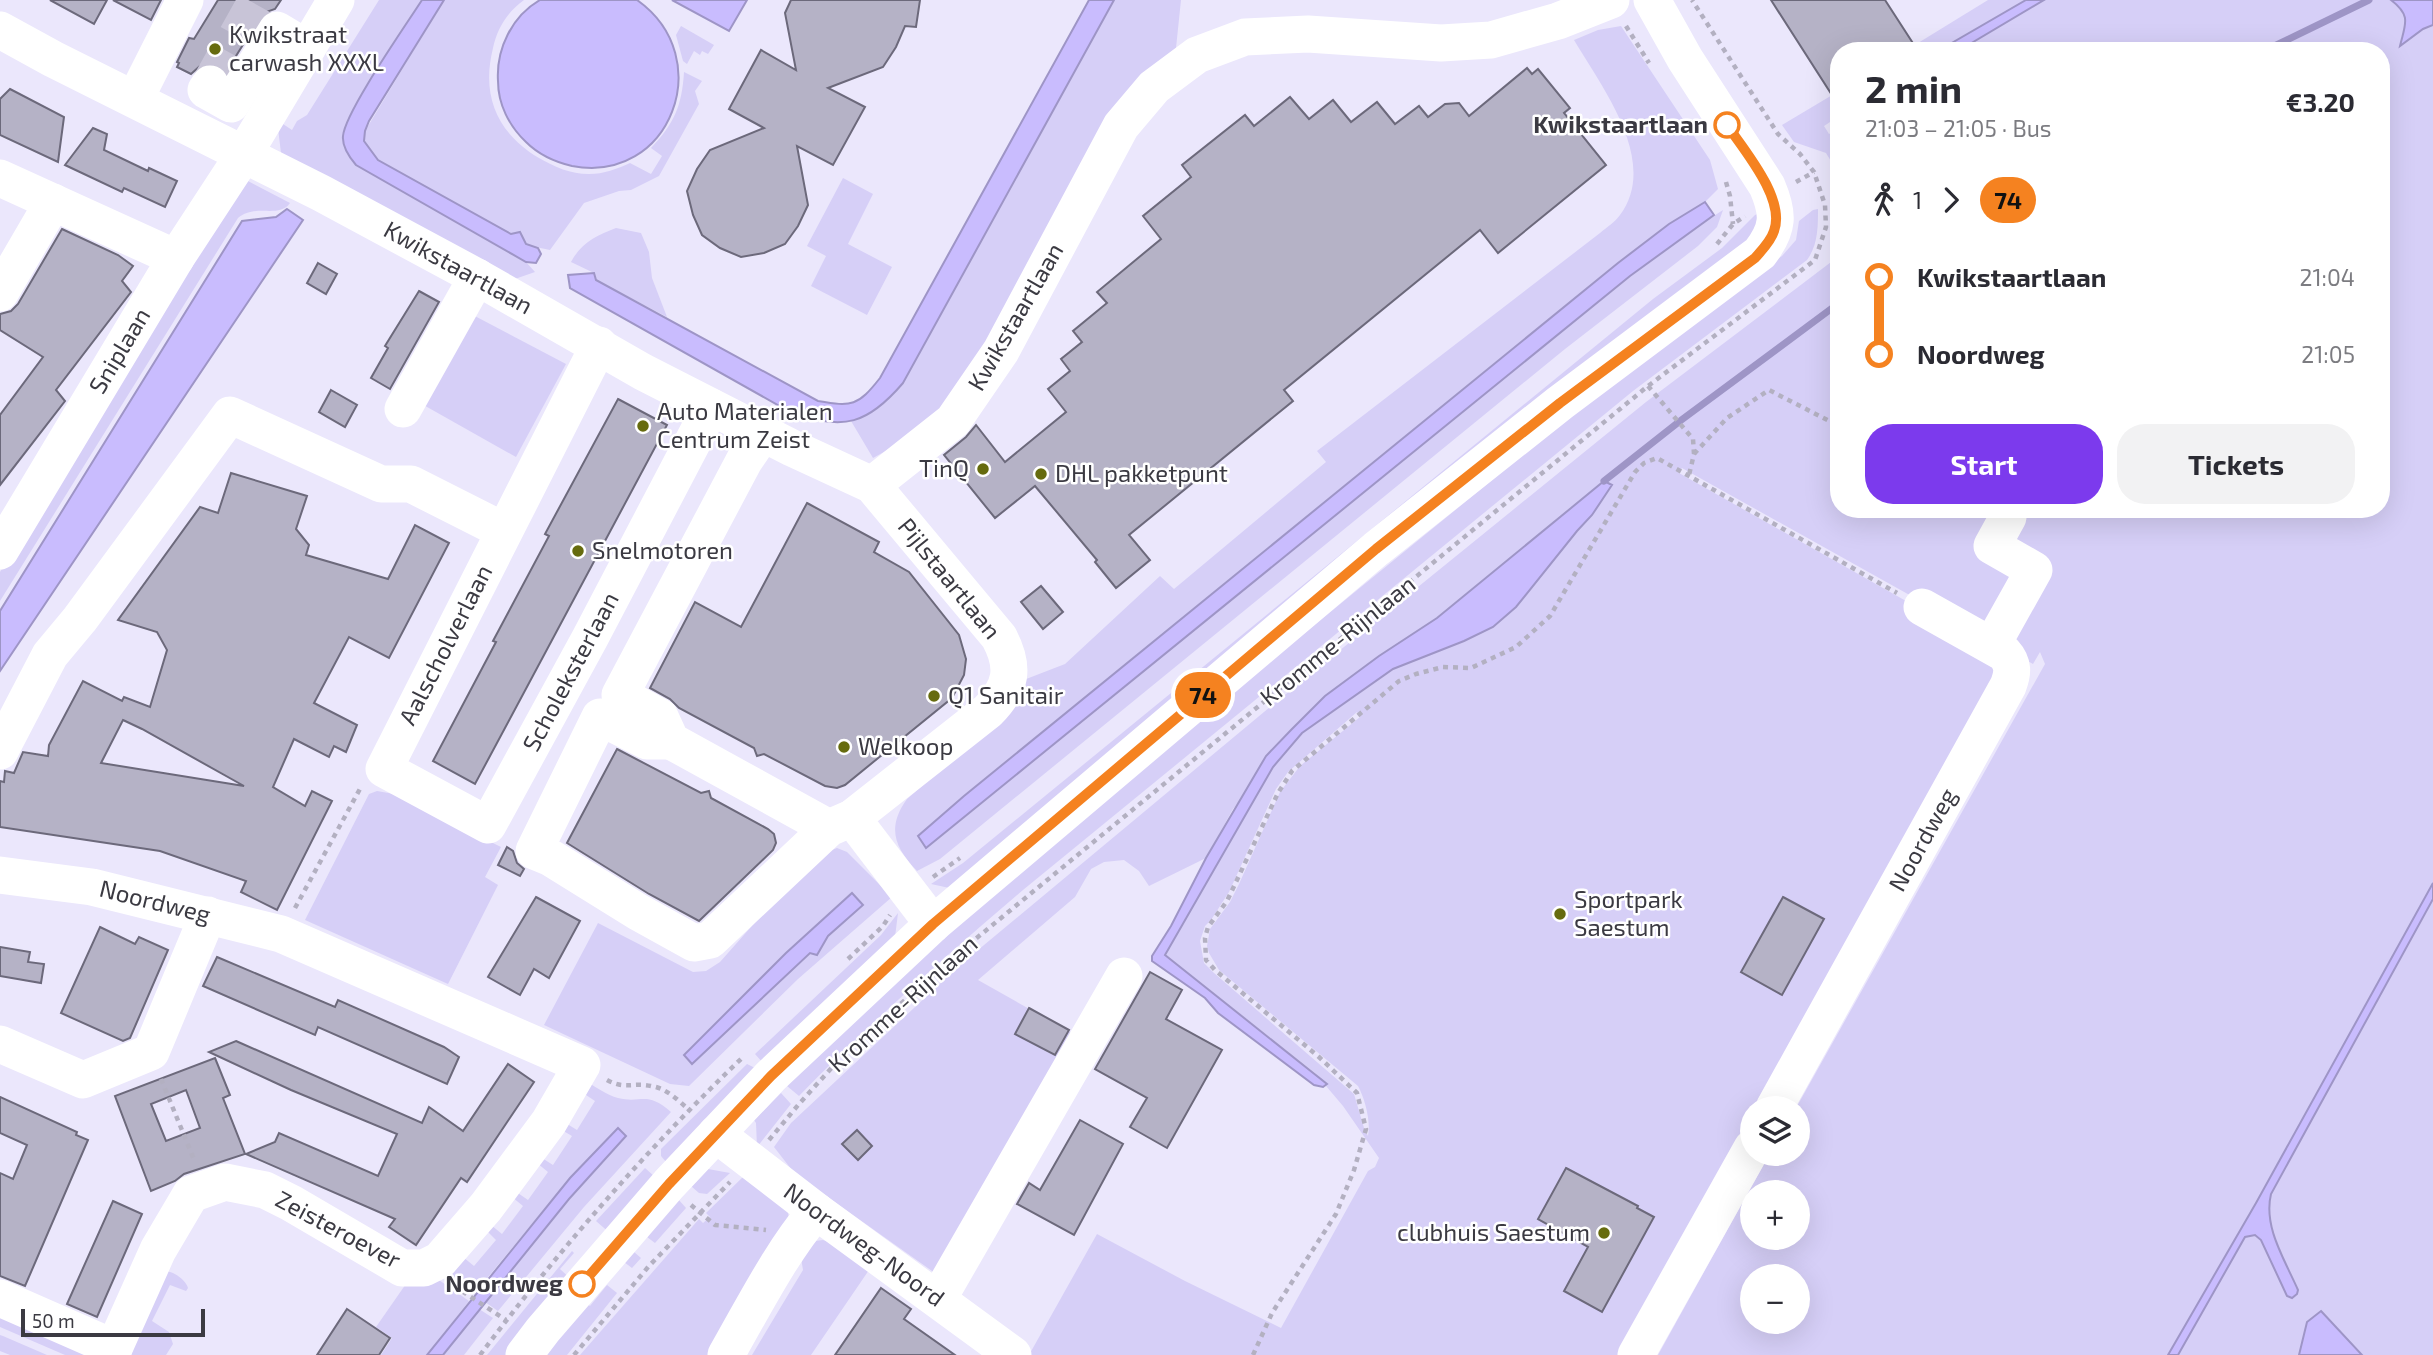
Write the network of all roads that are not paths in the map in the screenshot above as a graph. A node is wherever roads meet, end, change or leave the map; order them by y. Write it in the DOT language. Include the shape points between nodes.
graph roads {
  1 [pos="185,0"];
  2 [pos="336,0"];
  3 [pos="1611,0"];
  4 [pos="1651,0"];
  5 [pos="0,30"];
  6 [pos="307,48"];
  7 [pos="210,84"];
  8 [pos="135,99"];
  9 [pos="244,154"];
  10 [pos="0,178"];
  11 [pos="53,202"];
  12 [pos="176,258"];
  13 [pos="477,277"];
  14 [pos="0,293"];
  15 [pos="599,345"];
  16 [pos="711,407"];
  17 [pos="403,409"];
  18 [pos="763,433"];
  19 [pos="872,485"];
  20 [pos="2007,518"];
  21 [pos="504,531"];
  22 [pos="0,551"];
  23 [pos="1922,607"];
  24 [pos="1992,645"];
  25 [pos="671,741"];
  26 [pos="0,751"];
  27 [pos="384,769"];
  28 [pos="841,823"];
  29 [pos="0,875"];
  30 [pos="208,915"];
  31 [pos="933,924"];
  32 [pos="1124,976"];
  33 [pos="0,1044"];
  34 [pos="582,1065"];
  35 [pos="1781,1096"];
  36 [pos="716,1134"];
  37 [pos="1742,1166"];
  38 [pos="807,1222"];
  39 [pos="0,1298"];
  40 [pos="938,1300"];
  41 [pos="113,1352"];
  42 [pos="524,1355"];
  43 [pos="726,1355"];
  44 [pos="1013,1355"];
  45 [pos="1636,1355"];
  1 -- 8 [label="street"];
  2 -- 6 [label="street, Sniplaan"];
  3 -- 19 [label="street, Kwikstaartlaan" via="1491,40 1441,43 1308,34 1245,37 1197,55 1154,87 1121,126 1001,351 953,421"];
  4 -- 31 [label="street, Kromme-Rijnlaan" via="1772,198 1774,231 1755,258 1560,403 1376,549"];
  5 -- 8 [label="street, Kwikstaartlaan"];
  6 -- 7 [label="street" via="277,30 231,104 206,90"];
  6 -- 9 [label="street, Sniplaan"];
  8 -- 9 [label="street, Kwikstaartlaan"];
  9 -- 12 [label="street, Sniplaan"];
  9 -- 13 [label="street, Kwikstaartlaan"];
  10 -- 11 [label="street"];
  11 -- 12 [label="street"];
  11 -- 14 [label="street"];
  12 -- 22 [label="street, Sniplaan"];
  13 -- 15 [label="street, Kwikstaartlaan"];
  13 -- 17 [label="street"];
  15 -- 16 [label="street, Kwikstaartlaan"];
  15 -- 21 [label="street, Aalscholverlaan"];
  16 -- 18 [label="street, Kwikstaartlaan"];
  16 -- 27 [label="street, Scholeksterlaan" via="488,825"];
  18 -- 19 [label="street, Kwikstaartlaan"];
  18 -- 25 [label="street" via="620,695 660,717"];
  19 -- 28 [label="street, Pijlstaartlaan" via="999,637 1010,667 1005,690 988,711"];
  20 -- 24 [label="street" via="1992,546 2034,570"];
  21 -- 26 [label="street" via="411,484 381,484 230,415 50,656"];
  21 -- 27 [label="street, Aalscholverlaan"];
  23 -- 24 [label="street, Noordweg"];
  24 -- 35 [label="street, Noordweg" via="2011,660 2008,686"];
  25 -- 28 [label="street"];
  25 -- 28 [label="street, Pijlstaartlaan" via="648,741 600,717 534,851 694,943 710,940"];
  28 -- 31 [label="street"];
  29 -- 30 [label="street, Noordweg" via="92,887"];
  30 -- 33 [label="street" via="151,1052 83,1080"];
  30 -- 34 [label="street, Noordweg" via="281,934"];
  31 -- 36 [label="street, Kromme-Rijnlaan"];
  32 -- 40 [label="street"];
  34 -- 41 [label="street, Zeisteroever" via="549,1122 485,1207 440,1260 425,1268 402,1268 265,1190 225,1182 191,1194 158,1250"];
  36 -- 38 [label="street, Noordweg-Noord" via="752,1161"];
  36 -- 42 [label="street, Kromme-Rijnlaan"];
  37 -- 45 [label="street"];
  38 -- 40 [label="street, Noordweg-Noord"];
  38 -- 43 [label="street"];
  39 -- 41 [label="street"];
  40 -- 44 [label="street, Noordweg-Noord"];
}
